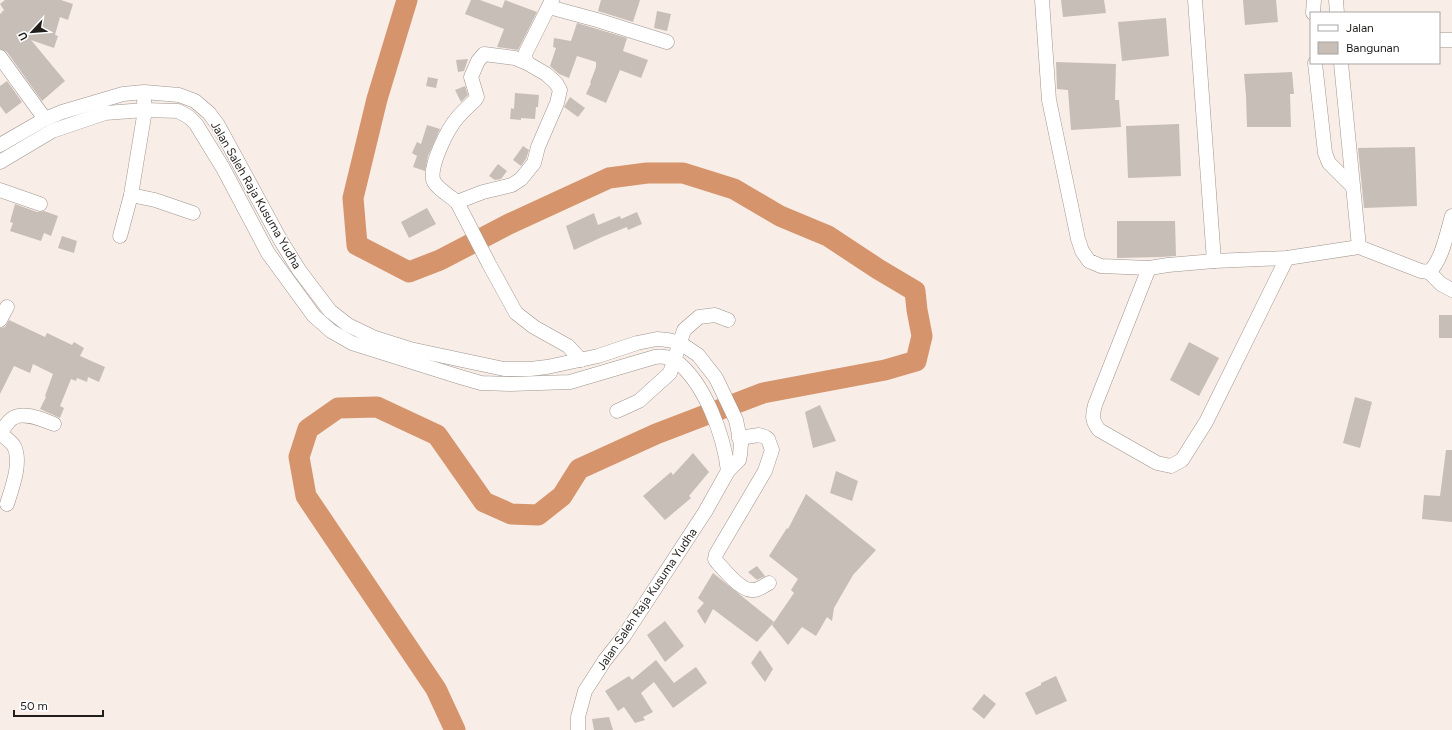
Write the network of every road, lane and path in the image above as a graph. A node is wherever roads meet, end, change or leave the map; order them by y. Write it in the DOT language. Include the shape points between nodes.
graph roads {
  1 [pos="1042,0"];
  2 [pos="1195,0"];
  3 [pos="1314,0"];
  4 [pos="1336,0"];
  5 [pos="550,4"];
  6 [pos="1313,12"];
  7 [pos="1337,12"];
  8 [pos="1440,40"];
  9 [pos="1452,40"];
  10 [pos="667,42"];
  11 [pos="0,58"];
  12 [pos="527,63"];
  13 [pos="1315,64"];
  14 [pos="1342,64"];
  15 [pos="144,92"];
  16 [pos="145,110"];
  17 [pos="45,119"];
  18 [pos="0,145"];
  19 [pos="0,162"];
  20 [pos="1352,186"];
  21 [pos="0,190"];
  22 [pos="131,195"];
  23 [pos="457,202"];
  24 [pos="40,204"];
  25 [pos="193,213"];
  26 [pos="1452,216"];
  27 [pos="120,236"];
  28 [pos="1358,247"];
  29 [pos="1287,258"];
  30 [pos="1214,261"];
  31 [pos="1149,268"];
  32 [pos="1429,272"];
  33 [pos="1452,290"];
  34 [pos="7,307"];
  35 [pos="0,320"];
  36 [pos="728,320"];
  37 [pos="680,343"];
  38 [pos="581,360"];
  39 [pos="675,360"];
  40 [pos="617,411"];
  41 [pos="54,424"];
  42 [pos="0,433"];
  43 [pos="739,438"];
  44 [pos="728,471"];
  45 [pos="7,504"];
  46 [pos="769,583"];
  47 [pos="578,730"];
  1 -- 31 [label="street" via="1049,100 1082,251 1089,261 1100,266"];
  2 -- 30 [label="street"];
  3 -- 6 [label="street"];
  4 -- 7 [label="street"];
  5 -- 10 [label="street"];
  5 -- 12 [label="street" via="526,52"];
  8 -- 9 [label="street"];
  11 -- 17 [label="street"];
  12 -- 23 [label="street" via="546,74 560,90 534,163 521,179 512,185"];
  12 -- 23 [label="street" via="515,58 484,54 478,61 471,77 477,94 475,100 453,124 433,168 434,182"];
  13 -- 20 [label="street" via="1325,153 1329,163"];
  14 -- 20 [label="street"];
  15 -- 16 [label="street"];
  15 -- 17 [label="street, Jalan Saleh Raja Kusuma Yudha" via="123,94"];
  15 -- 38 [label="street, Jalan Saleh Raja Kusuma Yudha" via="179,95 195,101 209,113 299,270 330,311 348,325 375,338 410,349 504,369 530,369"];
  16 -- 19 [label="street, Jalan Saleh Raja Kusuma Yudha" via="105,113 52,131"];
  16 -- 22 [label="street"];
  16 -- 39 [label="street, Jalan Saleh Raja Kusuma Yudha" via="178,111 196,124 224,168 268,253 314,316 331,331 352,343 481,383 570,382 655,357"];
  17 -- 18 [label="street, Jalan Saleh Raja Kusuma Yudha"];
  20 -- 28 [label="street"];
  21 -- 24 [label="street"];
  22 -- 25 [label="street"];
  22 -- 27 [label="street"];
  23 -- 38 [label="street" via="516,313 534,327 568,346"];
  26 -- 32 [label="street" via="1438,260"];
  28 -- 29 [label="street"];
  28 -- 32 [label="street"];
  29 -- 30 [label="street"];
  29 -- 31 [label="street" via="1206,422 1182,460 1171,466 1157,463 1099,430 1092,417 1094,405"];
  30 -- 31 [label="street"];
  32 -- 33 [label="street" via="1441,284"];
  34 -- 35 [label="street"];
  36 -- 37 [label="street" via="715,315 699,317 684,330"];
  37 -- 38 [label="street, Jalan Saleh Raja Kusuma Yudha" via="657,339"];
  37 -- 39 [label="street"];
  37 -- 43 [label="street, Jalan Saleh Raja Kusuma Yudha" via="698,355 716,378 736,420"];
  39 -- 40 [label="street" via="670,373 639,401"];
  39 -- 44 [label="street" via="700,388 716,422 726,453"];
  41 -- 42 [label="street" via="20,415 12,418"];
  42 -- 45 [label="street" via="14,445 17,463"];
  43 -- 44 [label="street, Jalan Saleh Raja Kusuma Yudha" via="739,460"];
  43 -- 46 [label="street" via="759,435 765,437 772,450 765,471 715,559 743,587 750,590 758,589"];
  44 -- 47 [label="street, Jalan Saleh Raja Kusuma Yudha" via="706,512 585,690 578,718"];
}
